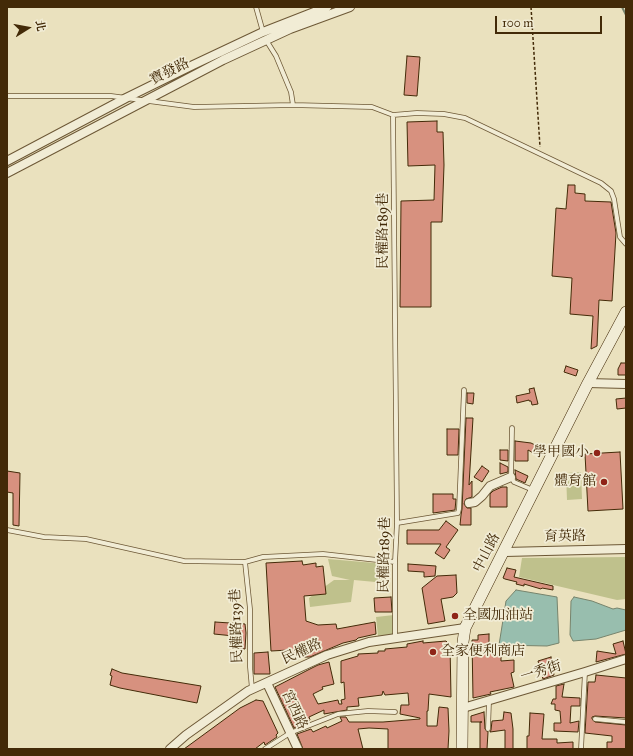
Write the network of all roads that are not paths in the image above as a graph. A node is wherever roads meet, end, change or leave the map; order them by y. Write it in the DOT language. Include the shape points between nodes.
graph roads {
  1 [pos="256,7"];
  2 [pos="327,7"];
  3 [pos="350,7"];
  4 [pos="263,32"];
  5 [pos="267,41"];
  6 [pos="7,96"];
  7 [pos="126,98"];
  8 [pos="144,100"];
  9 [pos="293,105"];
  10 [pos="393,115"];
  11 [pos="7,161"];
  12 [pos="7,173"];
  13 [pos="626,244"];
  14 [pos="626,312"];
  15 [pos="588,383"];
  16 [pos="626,384"];
  17 [pos="464,390"];
  18 [pos="512,428"];
  19 [pos="511,477"];
  20 [pos="534,491"];
  21 [pos="468,503"];
  22 [pos="396,523"];
  23 [pos="7,530"];
  24 [pos="626,549"];
  25 [pos="504,552"];
  26 [pos="245,562"];
  27 [pos="395,562"];
  28 [pos="465,628"];
  29 [pos="395,639"];
  30 [pos="626,658"];
  31 [pos="584,672"];
  32 [pos="266,683"];
  33 [pos="252,689"];
  34 [pos="489,701"];
  35 [pos="463,708"];
  36 [pos="395,712"];
  37 [pos="595,719"];
  38 [pos="626,722"];
  39 [pos="488,729"];
  40 [pos="290,733"];
  41 [pos="170,749"];
  42 [pos="265,749"];
  43 [pos="298,749"];
  44 [pos="462,749"];
  45 [pos="581,749"];
  1 -- 4 [label="lane"];
  2 -- 4 [label="street, 寶發路"];
  3 -- 5 [label="street, 寶發路" via="290,29"];
  4 -- 5 [label="lane"];
  4 -- 7 [label="street, 寶發路"];
  5 -- 8 [label="street, 寶發路"];
  5 -- 9 [label="lane" via="291,92"];
  6 -- 7 [label="lane"];
  7 -- 8 [label="lane"];
  7 -- 11 [label="street, 寶發路"];
  8 -- 9 [label="lane" via="194,107"];
  8 -- 12 [label="street, 寶發路"];
  9 -- 10 [label="lane" via="372,107"];
  10 -- 13 [label="lane" via="444,114 465,118 601,183 611,191 620,237"];
  10 -- 22 [label="lane, 民權路189巷"];
  14 -- 15 [label="main road, 中山路"];
  15 -- 16 [label="street"];
  15 -- 20 [label="main road, 中山路"];
  17 -- 22 [label="lane" via="458,513"];
  18 -- 19 [label="lane"];
  19 -- 20 [label="lane" via="514,482"];
  19 -- 21 [label="street" via="490,486 475,502"];
  20 -- 25 [label="main road, 中山路"];
  22 -- 27 [label="lane, 民權路189巷"];
  23 -- 26 [label="lane" via="44,537 86,539 184,561"];
  24 -- 25 [label="street, 育英路"];
  25 -- 28 [label="main road, 中山路"];
  26 -- 27 [label="lane" via="263,557 323,554"];
  26 -- 33 [label="lane, 民權路139巷" via="250,609"];
  27 -- 29 [label="lane, 民權路189巷"];
  28 -- 29 [label="street, 民權路"];
  28 -- 35 [label="main road, 中山路"];
  29 -- 32 [label="street, 民權路" via="369,642 327,655"];
  30 -- 31 [label="street, 一秀街"];
  31 -- 34 [label="street, 一秀街"];
  31 -- 45 [label="lane"];
  32 -- 33 [label="street, 民權路"];
  32 -- 40 [label="street, 宮西路"];
  33 -- 41 [label="street, 民權路" via="226,705"];
  34 -- 35 [label="street, 一秀街"];
  34 -- 39 [label="lane"];
  35 -- 44 [label="main road, 中山路"];
  36 -- 40 [label="lane" via="338,714"];
  37 -- 38 [label="lane"];
  40 -- 42 [label="lane"];
  40 -- 43 [label="street, 宮西路"];
}
